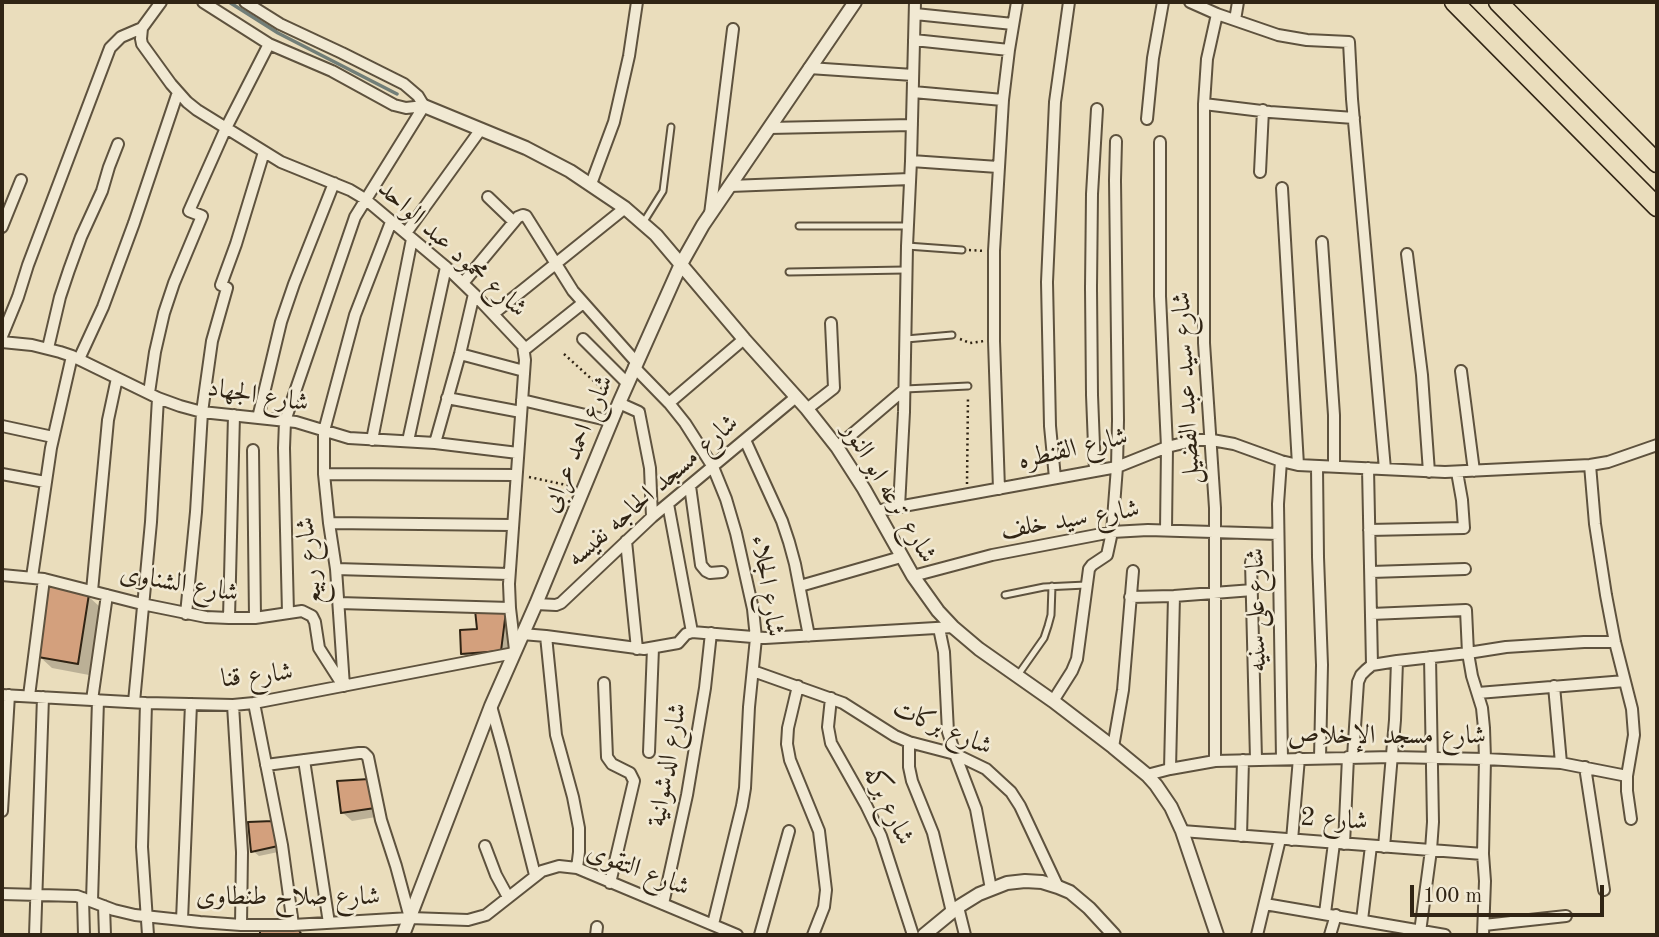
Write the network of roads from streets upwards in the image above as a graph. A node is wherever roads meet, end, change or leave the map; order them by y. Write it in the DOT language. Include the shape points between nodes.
graph roads {
  1 [pos="161,2"];
  2 [pos="203,2"];
  3 [pos="246,2"];
  4 [pos="637,2"];
  5 [pos="855,2"];
  6 [pos="915,2"];
  7 [pos="1017,2"];
  8 [pos="1069,2"];
  9 [pos="1163,2"];
  10 [pos="1190,2"];
  11 [pos="1238,2"];
  12 [pos="1454,2"];
  13 [pos="1498,2"];
  14 [pos="915,14"];
  15 [pos="1217,14"];
  16 [pos="1235,20"];
  17 [pos="1013,24"];
  18 [pos="142,28"];
  19 [pos="733,29"];
  20 [pos="915,40"];
  21 [pos="269,44"];
  22 [pos="1009,50"];
  23 [pos="808,68"];
  24 [pos="913,75"];
  25 [pos="178,92"];
  26 [pos="913,92"];
  27 [pos="1003,100"];
  28 [pos="1204,104"];
  29 [pos="424,106"];
  30 [pos="1097,108"];
  31 [pos="1263,110"];
  32 [pos="1354,118"];
  33 [pos="1147,119"];
  34 [pos="912,125"];
  35 [pos="226,128"];
  36 [pos="769,128"];
  37 [pos="481,129"];
  38 [pos="1116,141"];
  39 [pos="1160,142"];
  40 [pos="118,144"];
  41 [pos="264,152"];
  42 [pos="911,161"];
  43 [pos="1657,163"];
  44 [pos="998,167"];
  45 [pos="1260,172"];
  46 [pos="910,179"];
  47 [pos="20,180"];
  48 [pos="334,183"];
  49 [pos="591,184"];
  50 [pos="730,186"];
  51 [pos="1282,188"];
  52 [pos="488,197"];
  53 [pos="365,199"];
  54 [pos="1657,207"];
  55 [pos="625,208"];
  56 [pos="709,216"];
  57 [pos="391,222"];
  58 [pos="514,222"];
  59 [pos="2,228"];
  60 [pos="409,236"];
  61 [pos="1322,242"];
  62 [pos="1407,254"];
  63 [pos="555,264"];
  64 [pos="681,264"];
  65 [pos="446,267"];
  66 [pos="463,283"];
  67 [pos="474,294"];
  68 [pos="583,303"];
  69 [pos="494,314"];
  70 [pos="831,323"];
  71 [pos="2,336"];
  72 [pos="583,339"];
  73 [pos="744,339"];
  74 [pos="2,342"];
  75 [pos="48,348"];
  76 [pos="524,350"];
  77 [pos="460,354"];
  78 [pos="75,358"];
  79 [pos="636,365"];
  80 [pos="524,371"];
  81 [pos="1461,371"];
  82 [pos="117,378"];
  83 [pos="627,383"];
  84 [pos="905,389"];
  85 [pos="153,395"];
  86 [pos="796,397"];
  87 [pos="447,398"];
  88 [pos="522,400"];
  89 [pos="618,403"];
  90 [pos="669,403"];
  91 [pos="807,409"];
  92 [pos="202,411"];
  93 [pos="521,412"];
  94 [pos="234,415"];
  95 [pos="258,418"];
  96 [pos="285,421"];
  97 [pos="611,421"];
  98 [pos="2,426"];
  99 [pos="324,431"];
  100 [pos="53,436"];
  101 [pos="372,440"];
  102 [pos="745,440"];
  103 [pos="1212,440"];
  104 [pos="408,442"];
  105 [pos="435,443"];
  106 [pos="1657,445"];
  107 [pos="837,447"];
  108 [pos="1167,447"];
  109 [pos="253,450"];
  110 [pos="518,453"];
  111 [pos="1281,461"];
  112 [pos="1298,465"];
  113 [pos="1590,465"];
  114 [pos="1334,466"];
  115 [pos="713,467"];
  116 [pos="1117,467"];
  117 [pos="1317,467"];
  118 [pos="1368,468"];
  119 [pos="1385,469"];
  120 [pos="1095,471"];
  121 [pos="1474,471"];
  122 [pos="1429,472"];
  123 [pos="1457,472"];
  124 [pos="2,474"];
  125 [pos="324,474"];
  126 [pos="516,475"];
  127 [pos="1055,478"];
  128 [pos="45,482"];
  129 [pos="690,486"];
  130 [pos="999,489"];
  131 [pos="668,504"];
  132 [pos="899,507"];
  133 [pos="876,511"];
  134 [pos="652,517"];
  135 [pos="329,523"];
  136 [pos="512,524"];
  137 [pos="1166,530"];
  138 [pos="1369,530"];
  139 [pos="1112,532"];
  140 [pos="1215,532"];
  141 [pos="1278,534"];
  142 [pos="626,541"];
  143 [pos="901,557"];
  144 [pos="1251,562"];
  145 [pos="336,569"];
  146 [pos="1465,569"];
  147 [pos="1133,571"];
  148 [pos="722,572"];
  149 [pos="1371,572"];
  150 [pos="509,574"];
  151 [pos="2,575"];
  152 [pos="913,576"];
  153 [pos="38,578"];
  154 [pos="800,586"];
  155 [pos="1253,590"];
  156 [pos="92,591"];
  157 [pos="1215,593"];
  158 [pos="107,595"];
  159 [pos="1174,596"];
  160 [pos="1130,597"];
  161 [pos="338,603"];
  162 [pos="142,604"];
  163 [pos="536,604"];
  164 [pos="510,608"];
  165 [pos="288,613"];
  166 [pos="186,614"];
  167 [pos="1371,614"];
  168 [pos="229,618"];
  169 [pos="255,618"];
  170 [pos="954,627"];
  171 [pos="939,628"];
  172 [pos="692,632"];
  173 [pos="711,633"];
  174 [pos="522,634"];
  175 [pos="546,636"];
  176 [pos="809,636"];
  177 [pos="756,638"];
  178 [pos="1615,642"];
  179 [pos="653,648"];
  180 [pos="637,649"];
  181 [pos="515,651"];
  182 [pos="1468,653"];
  183 [pos="1430,657"];
  184 [pos="1397,661"];
  185 [pos="1372,665"];
  186 [pos="753,671"];
  187 [pos="1625,681"];
  188 [pos="604,684"];
  189 [pos="344,686"];
  190 [pos="1554,686"];
  191 [pos="798,687"];
  192 [pos="1478,694"];
  193 [pos="5,695"];
  194 [pos="29,696"];
  195 [pos="43,697"];
  196 [pos="831,698"];
  197 [pos="95,700"];
  198 [pos="1052,701"];
  199 [pos="134,702"];
  200 [pos="146,703"];
  201 [pos="254,703"];
  202 [pos="191,704"];
  203 [pos="233,705"];
  204 [pos="491,706"];
  205 [pos="909,742"];
  206 [pos="1113,747"];
  207 [pos="649,752"];
  208 [pos="955,754"];
  209 [pos="1350,757"];
  210 [pos="1392,757"];
  211 [pos="1432,757"];
  212 [pos="1299,758"];
  213 [pos="1320,758"];
  214 [pos="1282,759"];
  215 [pos="1485,759"];
  216 [pos="304,760"];
  217 [pos="1243,760"];
  218 [pos="1256,760"];
  219 [pos="1215,761"];
  220 [pos="1561,763"];
  221 [pos="266,765"];
  222 [pos="1585,767"];
  223 [pos="1170,769"];
  224 [pos="1147,775"];
  225 [pos="1627,776"];
  226 [pos="2,811"];
  227 [pos="1631,819"];
  228 [pos="789,831"];
  229 [pos="1182,831"];
  230 [pos="1241,836"];
  231 [pos="1280,839"];
  232 [pos="1292,840"];
  233 [pos="1339,843"];
  234 [pos="485,846"];
  235 [pos="1371,846"];
  236 [pos="1384,847"];
  237 [pos="1431,850"];
  238 [pos="1483,854"];
  239 [pos="577,868"];
  240 [pos="535,875"];
  241 [pos="610,883"];
  242 [pos="1058,887"];
  243 [pos="991,888"];
  244 [pos="1604,890"];
  245 [pos="2,894"];
  246 [pos="36,896"];
  247 [pos="508,897"];
  248 [pos="88,900"];
  249 [pos="663,904"];
  250 [pos="1265,904"];
  251 [pos="104,906"];
  252 [pos="955,910"];
  253 [pos="1331,914"];
  254 [pos="1566,916"];
  255 [pos="146,917"];
  256 [pos="410,918"];
  257 [pos="181,920"];
  258 [pos="1362,920"];
  259 [pos="200,922"];
  260 [pos="329,923"];
  261 [pos="713,924"];
  262 [pos="241,925"];
  263 [pos="292,925"];
  264 [pos="1388,930"];
  265 [pos="1484,930"];
  266 [pos="1420,932"];
  267 [pos="35,935"];
  268 [pos="84,935"];
  269 [pos="105,935"];
  270 [pos="148,935"];
  271 [pos="202,935"];
  272 [pos="403,935"];
  273 [pos="737,935"];
  274 [pos="760,935"];
  275 [pos="813,935"];
  276 [pos="913,935"];
  277 [pos="924,935"];
  278 [pos="965,935"];
  279 [pos="1114,935"];
  280 [pos="1217,935"];
  281 [pos="1257,935"];
  282 [pos="1331,935"];
  283 [pos="1445,935"];
  1 -- 18 [label="street"];
  2 -- 21 [label="street, شارع ترعه ابو النور"];
  3 -- 29 [label="street, شارع ترعه ابو النور" via="280,24 404,84"];
  4 -- 49 [label="street" via="614,122"];
  5 -- 23 [label="street, شارع احمد عرابى"];
  6 -- 14 [label="street"];
  7 -- 17 [label="street"];
  8 -- 127 [label="street" via="1055,102 1048,269"];
  9 -- 33 [label="street"];
  10 -- 15 [label="street"];
  11 -- 16 [label="street"];
  12 -- 54 [label="highway"];
  13 -- 43 [label="highway"];
  14 -- 17 [label="street"];
  14 -- 20 [label="street"];
  15 -- 16 [label="street"];
  15 -- 28 [label="street, شارع سيد عبد الفضيل" via="1207,58"];
  16 -- 32 [label="street" via="1278,35 1349,43"];
  17 -- 22 [label="street"];
  18 -- 25 [label="street, شارع محمود عبد الواحد" via="142,44"];
  18 -- 71 [label="street" via="110,48"];
  19 -- 56 [label="street"];
  20 -- 22 [label="street"];
  20 -- 24 [label="street"];
  21 -- 29 [label="street, شارع ترعه ابو النور" via="394,105"];
  21 -- 35 [label="street"];
  22 -- 27 [label="street"];
  23 -- 24 [label="street"];
  23 -- 36 [label="street, شارع احمد عرابى"];
  24 -- 26 [label="street"];
  25 -- 35 [label="street, شارع محمود عبد الواحد"];
  25 -- 78 [label="street" via="103,307"];
  26 -- 27 [label="street"];
  26 -- 34 [label="street"];
  27 -- 44 [label="street"];
  28 -- 31 [label="street"];
  28 -- 103 [label="street, شارع سيد عبد الفضيل" via="1204,343"];
  29 -- 37 [label="street, شارع ترعه ابو النور"];
  29 -- 53 [label="street"];
  30 -- 120 [label="street" via="1091,275"];
  31 -- 32 [label="street"];
  31 -- 45 [label="street"];
  32 -- 119 [label="street"];
  34 -- 36 [label="street"];
  34 -- 42 [label="street"];
  35 -- 41 [label="street, شارع محمود عبد الواحد"];
  35 -- 85 [label="street" via="189,211 202,216 164,313 155,352"];
  36 -- 50 [label="street, شارع احمد عرابى"];
  37 -- 49 [label="street, شارع ترعه ابو النور" via="537,153"];
  37 -- 60 [label="street"];
  38 -- 116 [label="street"];
  39 -- 108 [label="street" via="1160,296"];
  40 -- 75 [label="street" via="63,288"];
  41 -- 48 [label="street, شارع محمود عبد الواحد"];
  41 -- 92 [label="street" via="220,285 227,288 212,341"];
  42 -- 44 [label="street"];
  42 -- 46 [label="street"];
  44 -- 130 [label="street" via="994,341"];
  46 -- 50 [label="street"];
  46 -- 84 [label="street"];
  47 -- 59 [label="street"];
  48 -- 53 [label="street, شارع محمود عبد الواحد"];
  48 -- 95 [label="street" via="281,321"];
  49 -- 55 [label="street, شارع ترعه ابو النور"];
  50 -- 56 [label="street, شارع احمد عرابى"];
  51 -- 112 [label="street"];
  52 -- 58 [label="street"];
  53 -- 57 [label="street, شارع محمود عبد الواحد"];
  53 -- 96 [label="street" via="351,226"];
  55 -- 63 [label="street"];
  55 -- 64 [label="street, شارع ترعه ابو النور"];
  56 -- 64 [label="street, شارع احمد عرابى"];
  57 -- 60 [label="street, شارع محمود عبد الواحد"];
  57 -- 99 [label="street, شارع ربيع" via="355,315"];
  58 -- 63 [label="street, شارع الجلاء" via="520,215 528,217"];
  58 -- 66 [label="street"];
  60 -- 65 [label="street, شارع محمود عبد الواحد"];
  60 -- 101 [label="street"];
  61 -- 114 [label="street"];
  62 -- 122 [label="street"];
  63 -- 68 [label="street, شارع الجلاء"];
  63 -- 69 [label="street"];
  64 -- 73 [label="street, شارع ترعه ابو النور"];
  64 -- 79 [label="street, شارع احمد عرابى"];
  65 -- 66 [label="street, شارع محمود عبد الواحد"];
  65 -- 104 [label="street"];
  66 -- 67 [label="street, شارع محمود عبد الواحد"];
  67 -- 69 [label="street, شارع محمود عبد الواحد"];
  67 -- 77 [label="street"];
  68 -- 76 [label="street"];
  68 -- 79 [label="street, شارع الجلاء"];
  69 -- 76 [label="street, شارع محمود عبد الواحد"];
  70 -- 91 [label="street" via="834,388"];
  72 -- 83 [label="street"];
  73 -- 86 [label="street, شارع ترعه ابو النور"];
  73 -- 90 [label="street"];
  74 -- 75 [label="street, شارع الجهاد"];
  75 -- 78 [label="street, شارع الجهاد"];
  76 -- 80 [label="street, شارع محمود عبد الواحد"];
  77 -- 80 [label="street"];
  77 -- 87 [label="street"];
  78 -- 82 [label="street, شارع الجهاد"];
  78 -- 100 [label="street"];
  79 -- 83 [label="street, شارع احمد عرابى"];
  79 -- 90 [label="street, شارع الجلاء"];
  80 -- 88 [label="street, شارع محمود عبد الواحد"];
  81 -- 121 [label="street"];
  82 -- 85 [label="street, شارع الجهاد"];
  82 -- 156 [label="street" via="108,420"];
  83 -- 89 [label="street, شارع احمد عرابى"];
  84 -- 107 [label="street"];
  84 -- 132 [label="street"];
  85 -- 92 [label="street, شارع الجهاد"];
  85 -- 162 [label="street" via="153,494"];
  86 -- 91 [label="street, شارع ترعه ابو النور"];
  86 -- 102 [label="street, شارع مسجد الحاجه نفيسه"];
  87 -- 93 [label="street"];
  87 -- 105 [label="street"];
  88 -- 93 [label="street, شارع محمود عبد الواحد"];
  88 -- 97 [label="street"];
  89 -- 97 [label="street, شارع احمد عرابى"];
  89 -- 134 [label="street" via="639,412 650,468"];
  90 -- 115 [label="street, شارع الجلاء"];
  91 -- 107 [label="street, شارع ترعه ابو النور"];
  92 -- 94 [label="street, شارع الجهاد"];
  92 -- 166 [label="street"];
  93 -- 110 [label="street, شارع محمود عبد الواحد"];
  94 -- 95 [label="street, شارع الجهاد"];
  94 -- 168 [label="street"];
  95 -- 96 [label="street, شارع الجهاد"];
  96 -- 99 [label="street, شارع الجهاد"];
  96 -- 165 [label="street"];
  97 -- 163 [label="street, شارع احمد عرابى"];
  98 -- 100 [label="street"];
  99 -- 101 [label="street, شارع الجهاد"];
  99 -- 125 [label="street, شارع ربيع"];
  100 -- 128 [label="street"];
  101 -- 104 [label="street, شارع الجهاد"];
  102 -- 115 [label="street, شارع مسجد الحاجه نفيسه"];
  102 -- 154 [label="street" via="782,521"];
  103 -- 108 [label="street, شارع القنطره"];
  103 -- 111 [label="street, شارع القنطره" via="1234,443"];
  103 -- 140 [label="street, شارع سيد عبد الفضيل"];
  104 -- 105 [label="street, شارع الجهاد"];
  105 -- 110 [label="street, شارع الجهاد"];
  106 -- 113 [label="street, شارع القنطره"];
  107 -- 133 [label="street, شارع ترعه ابو النور"];
  108 -- 116 [label="street, شارع القنطره"];
  108 -- 137 [label="street"];
  109 -- 169 [label="street"];
  110 -- 126 [label="street, شارع محمود عبد الواحد"];
  111 -- 112 [label="street, شارع القنطره"];
  111 -- 141 [label="street, شارع على سنيه"];
  112 -- 117 [label="street, شارع القنطره"];
  113 -- 121 [label="street, شارع القنطره"];
  113 -- 178 [label="street" via="1594,524"];
  114 -- 117 [label="street, شارع القنطره"];
  114 -- 118 [label="street, شارع القنطره"];
  115 -- 129 [label="street, شارع مسجد الحاجه نفيسه"];
  115 -- 177 [label="street, شارع الجلاء" via="737,533"];
  116 -- 120 [label="street, شارع القنطره"];
  116 -- 139 [label="street"];
  117 -- 213 [label="street"];
  118 -- 119 [label="street, شارع القنطره"];
  118 -- 138 [label="street"];
  119 -- 122 [label="street, شارع القنطره"];
  120 -- 127 [label="street, شارع القنطره"];
  121 -- 123 [label="street, شارع القنطره"];
  122 -- 123 [label="street, شارع القنطره"];
  123 -- 138 [label="street" via="1464,528"];
  124 -- 128 [label="street"];
  125 -- 126 [label="street"];
  125 -- 135 [label="street, شارع ربيع"];
  126 -- 136 [label="street, شارع محمود عبد الواحد"];
  127 -- 130 [label="street, شارع القنطره"];
  128 -- 153 [label="street"];
  129 -- 131 [label="street, شارع مسجد الحاجه نفيسه"];
  129 -- 148 [label="street" via="701,565 710,573"];
  130 -- 132 [label="street, شارع القنطره"];
  131 -- 134 [label="street, شارع مسجد الحاجه نفيسه"];
  131 -- 172 [label="street"];
  132 -- 133 [label="street, شارع القنطره"];
  133 -- 143 [label="street, شارع ترعه ابو النور"];
  134 -- 142 [label="street, شارع مسجد الحاجه نفيسه"];
  135 -- 136 [label="street"];
  135 -- 145 [label="street, شارع ربيع"];
  136 -- 150 [label="street, شارع محمود عبد الواحد"];
  137 -- 139 [label="street, شارع سيد خلف"];
  137 -- 140 [label="street, شارع سيد خلف"];
  138 -- 149 [label="street"];
  139 -- 152 [label="street, شارع سيد خلف" via="1005,552"];
  139 -- 198 [label="street" via="1107,555 1090,566 1077,659"];
  140 -- 141 [label="street, شارع سيد خلف"];
  140 -- 157 [label="street, شارع سيد عبد الفضيل"];
  141 -- 214 [label="street, شارع على سنيه"];
  142 -- 163 [label="street, شارع مسجد الحاجه نفيسه" via="561,603"];
  142 -- 180 [label="street"];
  143 -- 152 [label="street, شارع ترعه ابو النور"];
  143 -- 154 [label="street"];
  144 -- 155 [label="street"];
  145 -- 150 [label="street"];
  145 -- 161 [label="street, شارع ربيع"];
  146 -- 149 [label="street"];
  147 -- 160 [label="street"];
  149 -- 167 [label="street"];
  150 -- 164 [label="street, شارع محمود عبد الواحد"];
  151 -- 153 [label="street, شارع الشناوى"];
  152 -- 170 [label="street, شارع ترعه ابو النور"];
  153 -- 156 [label="street, شارع الشناوى"];
  153 -- 194 [label="street"];
  154 -- 176 [label="street"];
  155 -- 157 [label="street"];
  155 -- 218 [label="street"];
  156 -- 158 [label="street, شارع الشناوى"];
  157 -- 159 [label="street"];
  157 -- 219 [label="street, شارع سيد عبد الفضيل"];
  158 -- 162 [label="street, شارع الشناوى"];
  158 -- 197 [label="street"];
  159 -- 160 [label="street"];
  159 -- 223 [label="street"];
  160 -- 206 [label="street" via="1123,690"];
  161 -- 164 [label="street"];
  161 -- 189 [label="street, شارع ربيع"];
  162 -- 166 [label="street, شارع الشناوى"];
  162 -- 199 [label="street"];
  163 -- 174 [label="street, شارع احمد عرابى"];
  164 -- 181 [label="street, شارع محمود عبد الواحد"];
  165 -- 169 [label="street, شارع الشناوى"];
  165 -- 189 [label="street" via="302,611 312,616 319,648"];
  166 -- 168 [label="street, شارع الشناوى"];
  167 -- 182 [label="street" via="1466,610"];
  167 -- 185 [label="street"];
  168 -- 169 [label="street, شارع الشناوى"];
  170 -- 171 [label="street"];
  170 -- 198 [label="street, شارع ترعه ابو النور"];
  171 -- 176 [label="street"];
  171 -- 208 [label="street" via="947,724"];
  172 -- 173 [label="street"];
  172 -- 179 [label="street" via="678,643"];
  173 -- 177 [label="street"];
  173 -- 249 [label="street, شارع الدشوانية" via="690,782"];
  174 -- 175 [label="street"];
  174 -- 181 [label="street, شارع احمد عرابى"];
  175 -- 180 [label="street"];
  175 -- 239 [label="street" via="556,736 579,828"];
  176 -- 177 [label="street"];
  177 -- 186 [label="street, شارع الجلاء"];
  178 -- 182 [label="street"];
  178 -- 187 [label="street"];
  179 -- 180 [label="street"];
  179 -- 207 [label="street"];
  181 -- 189 [label="street, شارع قنا"];
  181 -- 204 [label="street, شارع احمد عرابى"];
  182 -- 183 [label="street"];
  182 -- 192 [label="street"];
  183 -- 184 [label="street"];
  183 -- 211 [label="street"];
  184 -- 185 [label="street"];
  184 -- 210 [label="street"];
  185 -- 209 [label="street" via="1358,682"];
  186 -- 191 [label="street, شارع بركات"];
  186 -- 261 [label="street, شارع الجلاء" via="744,797"];
  187 -- 190 [label="street"];
  187 -- 225 [label="street" via="1634,735"];
  188 -- 241 [label="street" via="607,757 634,781"];
  189 -- 201 [label="street, شارع قنا"];
  190 -- 192 [label="street"];
  190 -- 220 [label="street"];
  191 -- 196 [label="street, شارع بركات"];
  191 -- 275 [label="street" via="788,752 819,831 827,896"];
  192 -- 215 [label="street"];
  193 -- 194 [label="street, شارع قنا"];
  193 -- 226 [label="street"];
  194 -- 195 [label="street, شارع قنا"];
  195 -- 197 [label="street, شارع قنا"];
  195 -- 246 [label="street"];
  196 -- 205 [label="street, شارع بركات"];
  196 -- 276 [label="street, شارع بركه" via="831,743 881,836"];
  197 -- 199 [label="street, شارع قنا"];
  197 -- 248 [label="street"];
  198 -- 206 [label="street, شارع ترعه ابو النور"];
  199 -- 200 [label="street, شارع قنا"];
  200 -- 202 [label="street, شارع قنا"];
  200 -- 255 [label="street" via="142,847"];
  201 -- 203 [label="street, شارع قنا"];
  201 -- 221 [label="street"];
  202 -- 203 [label="street, شارع قنا"];
  202 -- 257 [label="street"];
  203 -- 262 [label="street" via="242,852"];
  204 -- 240 [label="street"];
  204 -- 256 [label="street, شارع احمد عرابى"];
  205 -- 208 [label="street, شارع بركات"];
  205 -- 252 [label="street" via="912,781"];
  206 -- 224 [label="street, شارع ترعه ابو النور"];
  208 -- 242 [label="street, شارع بركات" via="986,769 1011,792"];
  208 -- 243 [label="street" via="976,808"];
  209 -- 210 [label="street, شارع مسجد الإخلاص"];
  209 -- 213 [label="street, شارع مسجد الإخلاص"];
  209 -- 233 [label="street"];
  210 -- 211 [label="street, شارع مسجد الإخلاص"];
  210 -- 236 [label="street"];
  211 -- 215 [label="street, شارع مسجد الإخلاص"];
  211 -- 237 [label="street"];
  212 -- 213 [label="street, شارع مسجد الإخلاص"];
  212 -- 214 [label="street, شارع مسجد الإخلاص"];
  212 -- 232 [label="street"];
  214 -- 218 [label="street, شارع مسجد الإخلاص"];
  215 -- 220 [label="street, شارع مسجد الإخلاص"];
  215 -- 238 [label="street"];
  216 -- 221 [label="street"];
  216 -- 256 [label="street" via="359,753 368,757"];
  216 -- 260 [label="street"];
  217 -- 218 [label="street, شارع مسجد الإخلاص"];
  217 -- 219 [label="street, شارع مسجد الإخلاص"];
  217 -- 230 [label="street"];
  219 -- 223 [label="street, شارع مسجد الإخلاص"];
  220 -- 222 [label="street, شارع مسجد الإخلاص"];
  221 -- 263 [label="street"];
  222 -- 225 [label="street, شارع مسجد الإخلاص"];
  222 -- 244 [label="street"];
  223 -- 224 [label="street, شارع مسجد الإخلاص"];
  224 -- 229 [label="street, شارع ترعه ابو النور"];
  225 -- 227 [label="street"];
  228 -- 274 [label="street"];
  229 -- 230 [label="street, شارع 2"];
  229 -- 280 [label="street, شارع ترعه ابو النور"];
  230 -- 231 [label="street, شارع 2"];
  231 -- 232 [label="street, شارع 2"];
  231 -- 250 [label="street"];
  232 -- 233 [label="street, شارع 2"];
  233 -- 235 [label="street, شارع 2"];
  233 -- 253 [label="street"];
  234 -- 247 [label="street"];
  235 -- 236 [label="street, شارع 2"];
  235 -- 258 [label="street"];
  236 -- 237 [label="street, شارع 2"];
  237 -- 238 [label="street, شارع 2"];
  237 -- 266 [label="street"];
  238 -- 265 [label="street"];
  239 -- 240 [label="street, شارع التقوى" via="559,866"];
  239 -- 241 [label="street, شارع التقوى"];
  240 -- 247 [label="street, شارع التقوى"];
  241 -- 249 [label="street, شارع التقوى"];
  242 -- 243 [label="street" via="1025,881"];
  242 -- 279 [label="street" via="1080,900"];
  243 -- 252 [label="street"];
  245 -- 246 [label="street, شارع صلاح طنطاوى"];
  246 -- 248 [label="street, شارع صلاح طنطاوى"];
  246 -- 267 [label="street"];
  247 -- 256 [label="street, شارع التقوى" via="486,915 468,920"];
  248 -- 251 [label="street, شارع صلاح طنطاوى"];
  248 -- 268 [label="street"];
  249 -- 261 [label="street, شارع التقوى"];
  250 -- 253 [label="street"];
  250 -- 281 [label="street"];
  251 -- 255 [label="street, شارع صلاح طنطاوى"];
  251 -- 269 [label="street"];
  252 -- 277 [label="street"];
  252 -- 278 [label="street"];
  253 -- 258 [label="street"];
  253 -- 282 [label="street"];
  254 -- 265 [label="street"];
  255 -- 257 [label="street, شارع صلاح طنطاوى"];
  255 -- 270 [label="street"];
  256 -- 260 [label="street, شارع صلاح طنطاوى"];
  256 -- 272 [label="street, شارع احمد عرابى"];
  257 -- 259 [label="street, شارع صلاح طنطاوى"];
  258 -- 264 [label="street"];
  259 -- 262 [label="street, شارع صلاح طنطاوى"];
  259 -- 271 [label="street"];
  260 -- 263 [label="street, شارع صلاح طنطاوى"];
  261 -- 273 [label="street, شارع التقوى"];
  262 -- 263 [label="street, شارع صلاح طنطاوى"];
  264 -- 266 [label="street"];
  266 -- 283 [label="street"];
}
